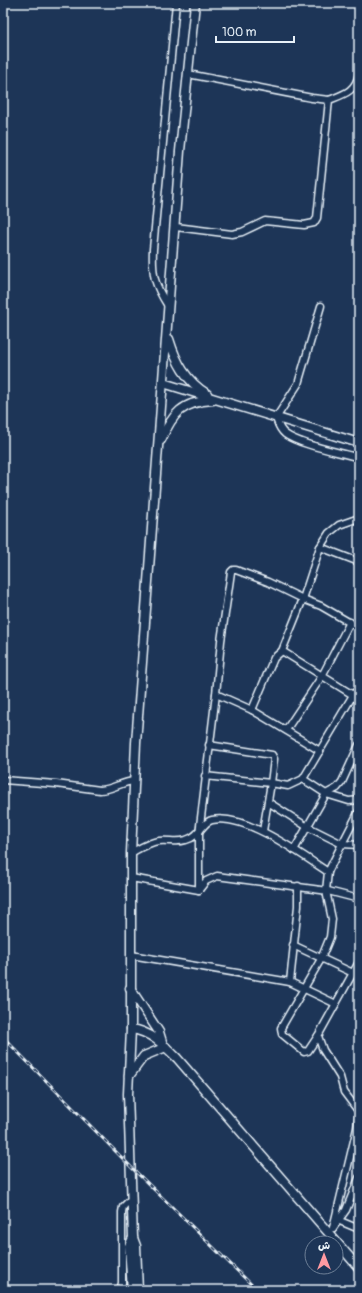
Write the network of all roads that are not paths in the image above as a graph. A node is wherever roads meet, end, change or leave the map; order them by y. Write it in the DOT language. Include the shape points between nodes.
graph roads {
  1 [pos="176,3"];
  2 [pos="195,3"];
  3 [pos="359,73"];
  4 [pos="188,74"];
  5 [pos="329,100"];
  6 [pos="176,227"];
  7 [pos="321,306"];
  8 [pos="169,308"];
  9 [pos="167,334"];
  10 [pos="163,383"];
  11 [pos="216,400"];
  12 [pos="276,418"];
  13 [pos="359,443"];
  14 [pos="158,446"];
  15 [pos="359,458"];
  16 [pos="359,518"];
  17 [pos="320,547"];
  18 [pos="359,562"];
  19 [pos="303,599"];
  20 [pos="350,622"];
  21 [pos="359,628"];
  22 [pos="282,651"];
  23 [pos="322,676"];
  24 [pos="359,688"];
  25 [pos="216,694"];
  26 [pos="353,695"];
  27 [pos="252,710"];
  28 [pos="286,730"];
  29 [pos="209,745"];
  30 [pos="359,745"];
  31 [pos="320,751"];
  32 [pos="205,776"];
  33 [pos="303,779"];
  34 [pos="3,780"];
  35 [pos="134,781"];
  36 [pos="271,783"];
  37 [pos="326,794"];
  38 [pos="359,800"];
  39 [pos="268,802"];
  40 [pos="359,811"];
  41 [pos="306,826"];
  42 [pos="263,831"];
  43 [pos="199,834"];
  44 [pos="342,844"];
  45 [pos="359,845"];
  46 [pos="294,850"];
  47 [pos="131,853"];
  48 [pos="328,872"];
  49 [pos="130,878"];
  50 [pos="298,886"];
  51 [pos="199,890"];
  52 [pos="326,891"];
  53 [pos="359,899"];
  54 [pos="293,945"];
  55 [pos="131,955"];
  56 [pos="321,958"];
  57 [pos="359,962"];
  58 [pos="356,972"];
  59 [pos="290,982"];
  60 [pos="130,988"];
  61 [pos="304,989"];
  62 [pos="336,1004"];
  63 [pos="130,1029"];
  64 [pos="318,1036"];
  65 [pos="165,1046"];
  66 [pos="129,1077"];
  67 [pos="359,1113"];
  68 [pos="359,1178"];
  69 [pos="131,1199"];
  70 [pos="340,1221"];
  71 [pos="359,1229"];
  72 [pos="331,1230"];
  73 [pos="133,1238"];
  74 [pos="359,1268"];
  75 [pos="120,1290"];
  76 [pos="132,1290"];
  77 [pos="138,1290"];
  1 -- 8 [label="street" via="153,249 154,278"];
  2 -- 4 [label="main road"];
  3 -- 5 [label="street" via="354,87"];
  4 -- 5 [label="street"];
  4 -- 6 [label="main road"];
  5 -- 6 [label="street" via="317,218 314,223 304,225 265,221 232,234"];
  6 -- 8 [label="main road"];
  7 -- 12 [label="street" via="298,384"];
  8 -- 9 [label="main road"];
  9 -- 10 [label="main road"];
  9 -- 11 [label="main road" via="183,371 199,389"];
  10 -- 11 [label="main road"];
  10 -- 14 [label="main road"];
  11 -- 12 [label="main road"];
  11 -- 14 [label="main road" via="196,402 180,410 167,427"];
  12 -- 13 [label="main road"];
  12 -- 15 [label="street" via="279,428 285,434"];
  14 -- 35 [label="main road"];
  16 -- 17 [label="street" via="339,525 329,533"];
  17 -- 18 [label="street"];
  17 -- 19 [label="street"];
  19 -- 20 [label="street"];
  19 -- 22 [label="street"];
  19 -- 25 [label="street" via="268,582 233,570 221,641"];
  20 -- 21 [label="street"];
  20 -- 23 [label="street"];
  22 -- 23 [label="street"];
  22 -- 27 [label="street" via="274,658"];
  23 -- 26 [label="street"];
  23 -- 28 [label="street"];
  24 -- 26 [label="street"];
  25 -- 27 [label="street"];
  25 -- 29 [label="street"];
  26 -- 31 [label="street"];
  27 -- 28 [label="street"];
  28 -- 31 [label="street"];
  29 -- 32 [label="street"];
  29 -- 36 [label="street" via="272,755 274,759"];
  30 -- 37 [label="street" via="342,782"];
  31 -- 33 [label="street"];
  32 -- 36 [label="street"];
  32 -- 43 [label="street"];
  33 -- 36 [label="street" via="288,786"];
  33 -- 37 [label="street"];
  34 -- 35 [label="street" via="100,790 107,790 125,781"];
  35 -- 47 [label="main road"];
  36 -- 39 [label="street"];
  37 -- 38 [label="street" via="349,801"];
  37 -- 41 [label="street"];
  39 -- 41 [label="street"];
  39 -- 42 [label="street"];
  40 -- 44 [label="street"];
  41 -- 44 [label="street"];
  41 -- 46 [label="street"];
  42 -- 43 [label="street" via="232,821 213,819 206,822"];
  42 -- 46 [label="street"];
  43 -- 47 [label="street" via="177,842 154,842"];
  43 -- 51 [label="street"];
  44 -- 45 [label="street"];
  44 -- 48 [label="street"];
  46 -- 48 [label="street"];
  47 -- 49 [label="main road"];
  48 -- 52 [label="street"];
  49 -- 51 [label="street"];
  49 -- 55 [label="main road"];
  50 -- 51 [label="street" via="217,876 206,881"];
  50 -- 52 [label="street"];
  50 -- 54 [label="street"];
  52 -- 53 [label="street"];
  52 -- 56 [label="street" via="332,918 331,931"];
  54 -- 56 [label="street"];
  54 -- 59 [label="street"];
  55 -- 59 [label="street"];
  55 -- 60 [label="main road"];
  56 -- 58 [label="street"];
  56 -- 61 [label="street"];
  57 -- 58 [label="street"];
  58 -- 62 [label="street"];
  59 -- 61 [label="street"];
  60 -- 63 [label="main road"];
  60 -- 65 [label="main road" via="159,1032"];
  61 -- 62 [label="street"];
  61 -- 64 [label="street" via="281,1026 282,1032 305,1052"];
  62 -- 64 [label="street"];
  63 -- 65 [label="main road" via="143,1031"];
  63 -- 66 [label="main road"];
  64 -- 67 [label="street" via="323,1050 340,1077 344,1092"];
  65 -- 66 [label="main road" via="144,1056"];
  65 -- 72 [label="main road"];
  66 -- 69 [label="main road"];
  67 -- 72 [label="street" via="358,1128"];
  68 -- 70 [label="street"];
  69 -- 73 [label="main road"];
  69 -- 75 [label="street" via="122,1212"];
  70 -- 71 [label="street"];
  70 -- 72 [label="street"];
  72 -- 74 [label="main road"];
  73 -- 76 [label="main road" via="129,1246"];
  73 -- 77 [label="main road" via="136,1246"];
}
